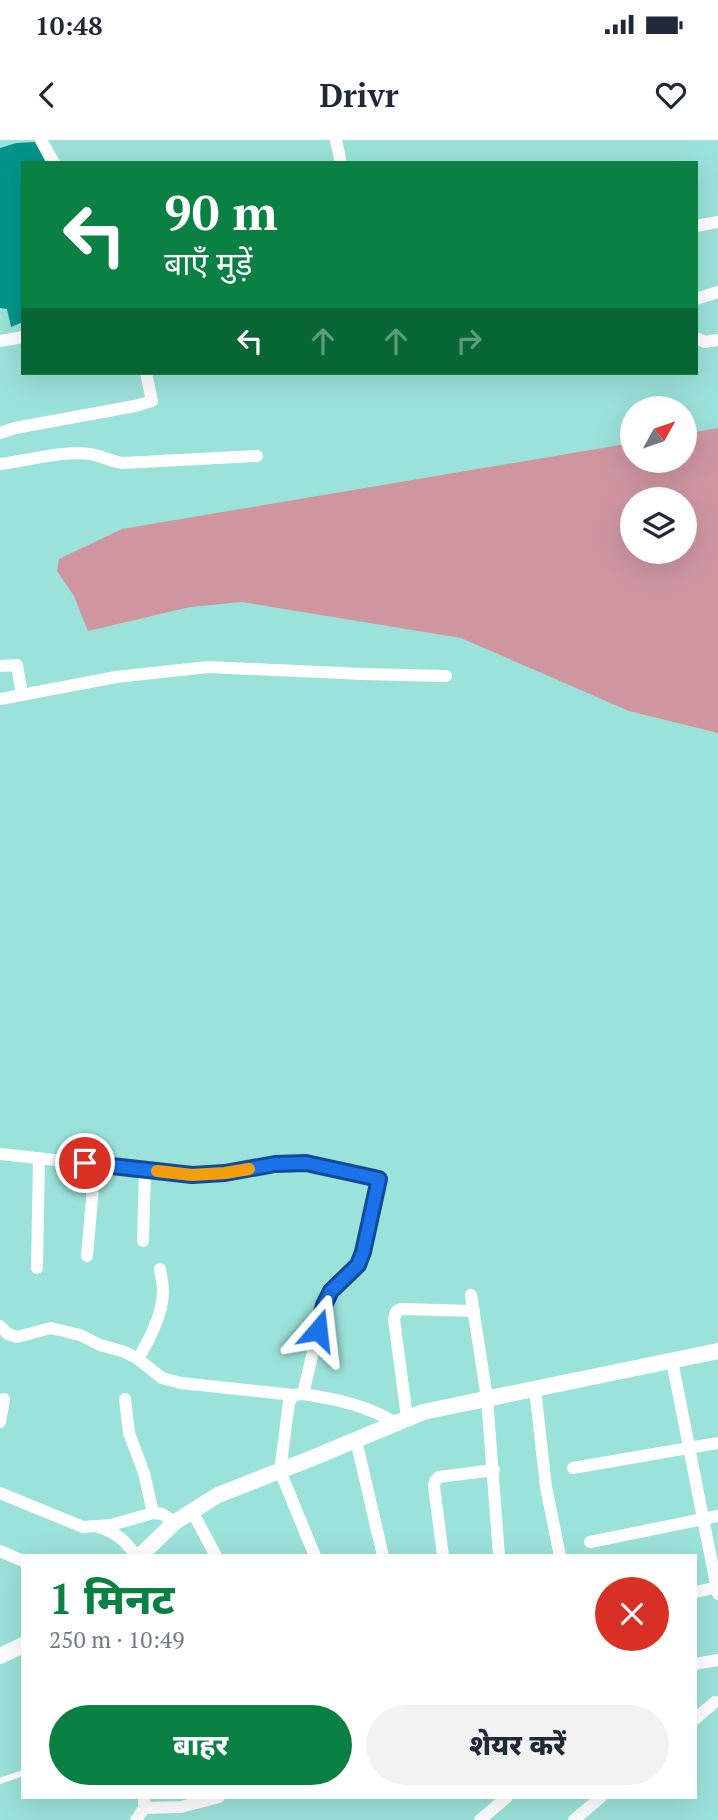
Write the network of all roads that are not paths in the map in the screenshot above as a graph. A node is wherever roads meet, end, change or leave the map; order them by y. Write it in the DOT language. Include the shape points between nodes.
graph roads {
  1 [pos="41,140"];
  2 [pos="336,140"];
  3 [pos="53,161"];
  4 [pos="341,161"];
  5 [pos="718,222"];
  6 [pos="698,226"];
  7 [pos="718,292"];
  8 [pos="698,298"];
  9 [pos="21,337"];
  10 [pos="698,340"];
  11 [pos="718,340"];
  12 [pos="0,341"];
  13 [pos="146,375"];
  14 [pos="0,433"];
  15 [pos="257,456"];
  16 [pos="0,464"];
  17 [pos="0,666"];
  18 [pos="446,676"];
  19 [pos="22,695"];
  20 [pos="0,699"];
  21 [pos="0,1154"];
  22 [pos="39,1158"];
  23 [pos="95,1164"];
  24 [pos="145,1170"];
  25 [pos="143,1241"];
  26 [pos="87,1256"];
  27 [pos="37,1268"];
  28 [pos="160,1269"];
  29 [pos="471,1295"];
  30 [pos="474,1311"];
  31 [pos="3,1333"];
  32 [pos="718,1351"];
  33 [pos="138,1359"];
  34 [pos="672,1361"];
  35 [pos="535,1389"];
  36 [pos="299,1395"];
  37 [pos="487,1398"];
  38 [pos="4,1399"];
  39 [pos="125,1399"];
  40 [pos="401,1421"];
  41 [pos="0,1422"];
  42 [pos="356,1440"];
  43 [pos="718,1443"];
  44 [pos="689,1449"];
  45 [pos="573,1468"];
  46 [pos="494,1470"];
  47 [pos="280,1471"];
  48 [pos="0,1493"];
  49 [pos="192,1511"];
  50 [pos="153,1513"];
  51 [pos="718,1516"];
  52 [pos="703,1519"];
  53 [pos="175,1522"];
  54 [pos="94,1526"];
  55 [pos="590,1542"];
  56 [pos="0,1552"];
  57 [pos="144,1554"];
  58 [pos="215,1554"];
  59 [pos="314,1554"];
  60 [pos="383,1554"];
  61 [pos="443,1554"];
  62 [pos="499,1554"];
  63 [pos="560,1554"];
  64 [pos="21,1560"];
  65 [pos="718,1590"];
  66 [pos="697,1592"];
  67 [pos="21,1646"];
  68 [pos="0,1656"];
  69 [pos="718,1660"];
  70 [pos="697,1664"];
  71 [pos="717,1702"];
  72 [pos="697,1704"];
  73 [pos="697,1717"];
  74 [pos="21,1774"];
  75 [pos="0,1781"];
  76 [pos="211,1799"];
  77 [pos="505,1799"];
  78 [pos="599,1799"];
  79 [pos="144,1802"];
  80 [pos="136,1820"];
  81 [pos="480,1820"];
  82 [pos="574,1820"];
  1 -- 3 [label="street"];
  2 -- 4 [label="street"];
  5 -- 6 [label="street"];
  7 -- 8 [label="street"];
  9 -- 12 [label="street"];
  10 -- 11 [label="street"];
  13 -- 14 [label="street" via="152,401"];
  15 -- 16 [label="street" via="122,463 88,454"];
  17 -- 19 [label="street" via="17,665"];
  18 -- 19 [label="street" via="208,667 116,677"];
  19 -- 20 [label="street"];
  21 -- 22 [label="street"];
  22 -- 23 [label="street"];
  22 -- 27 [label="street"];
  23 -- 24 [label="street"];
  23 -- 26 [label="street"];
  24 -- 25 [label="street"];
  24 -- 36 [label="street" via="192,1175 306,1163 379,1179 363,1252 358,1265 331,1291 324,1305"];
  28 -- 33 [label="street" via="163,1293 157,1319"];
  29 -- 30 [label="street"];
  30 -- 37 [label="street"];
  30 -- 40 [label="street" via="396,1312"];
  31 -- 33 [label="street" via="17,1337 51,1328"];
  32 -- 34 [label="street"];
  33 -- 36 [label="street" via="162,1378 181,1383"];
  34 -- 35 [label="street"];
  34 -- 44 [label="street"];
  35 -- 37 [label="street"];
  35 -- 63 [label="street" via="546,1487"];
  36 -- 40 [label="street" via="349,1403"];
  36 -- 47 [label="street" via="289,1402"];
  37 -- 40 [label="street"];
  37 -- 46 [label="street"];
  38 -- 41 [label="street"];
  39 -- 50 [label="street" via="129,1433"];
  40 -- 42 [label="street"];
  42 -- 47 [label="street"];
  42 -- 60 [label="street"];
  43 -- 44 [label="street"];
  44 -- 45 [label="street"];
  44 -- 52 [label="street"];
  46 -- 61 [label="street" via="435,1481"];
  46 -- 62 [label="street"];
  47 -- 49 [label="street" via="218,1495"];
  47 -- 59 [label="street"];
  48 -- 54 [label="street" via="83,1527"];
  49 -- 53 [label="street"];
  49 -- 58 [label="street"];
  50 -- 53 [label="street"];
  50 -- 54 [label="street"];
  51 -- 52 [label="street"];
  52 -- 55 [label="street"];
  52 -- 65 [label="street"];
  53 -- 57 [label="street"];
  54 -- 57 [label="street" via="111,1531"];
  56 -- 64 [label="street"];
  65 -- 66 [label="street"];
  67 -- 68 [label="street"];
  69 -- 70 [label="street"];
  71 -- 72 [label="street"];
  71 -- 73 [label="street"];
  74 -- 75 [label="lane"];
  76 -- 79 [label="street" via="181,1807"];
  77 -- 81 [label="street"];
  78 -- 82 [label="street"];
  79 -- 80 [label="street"];
}
